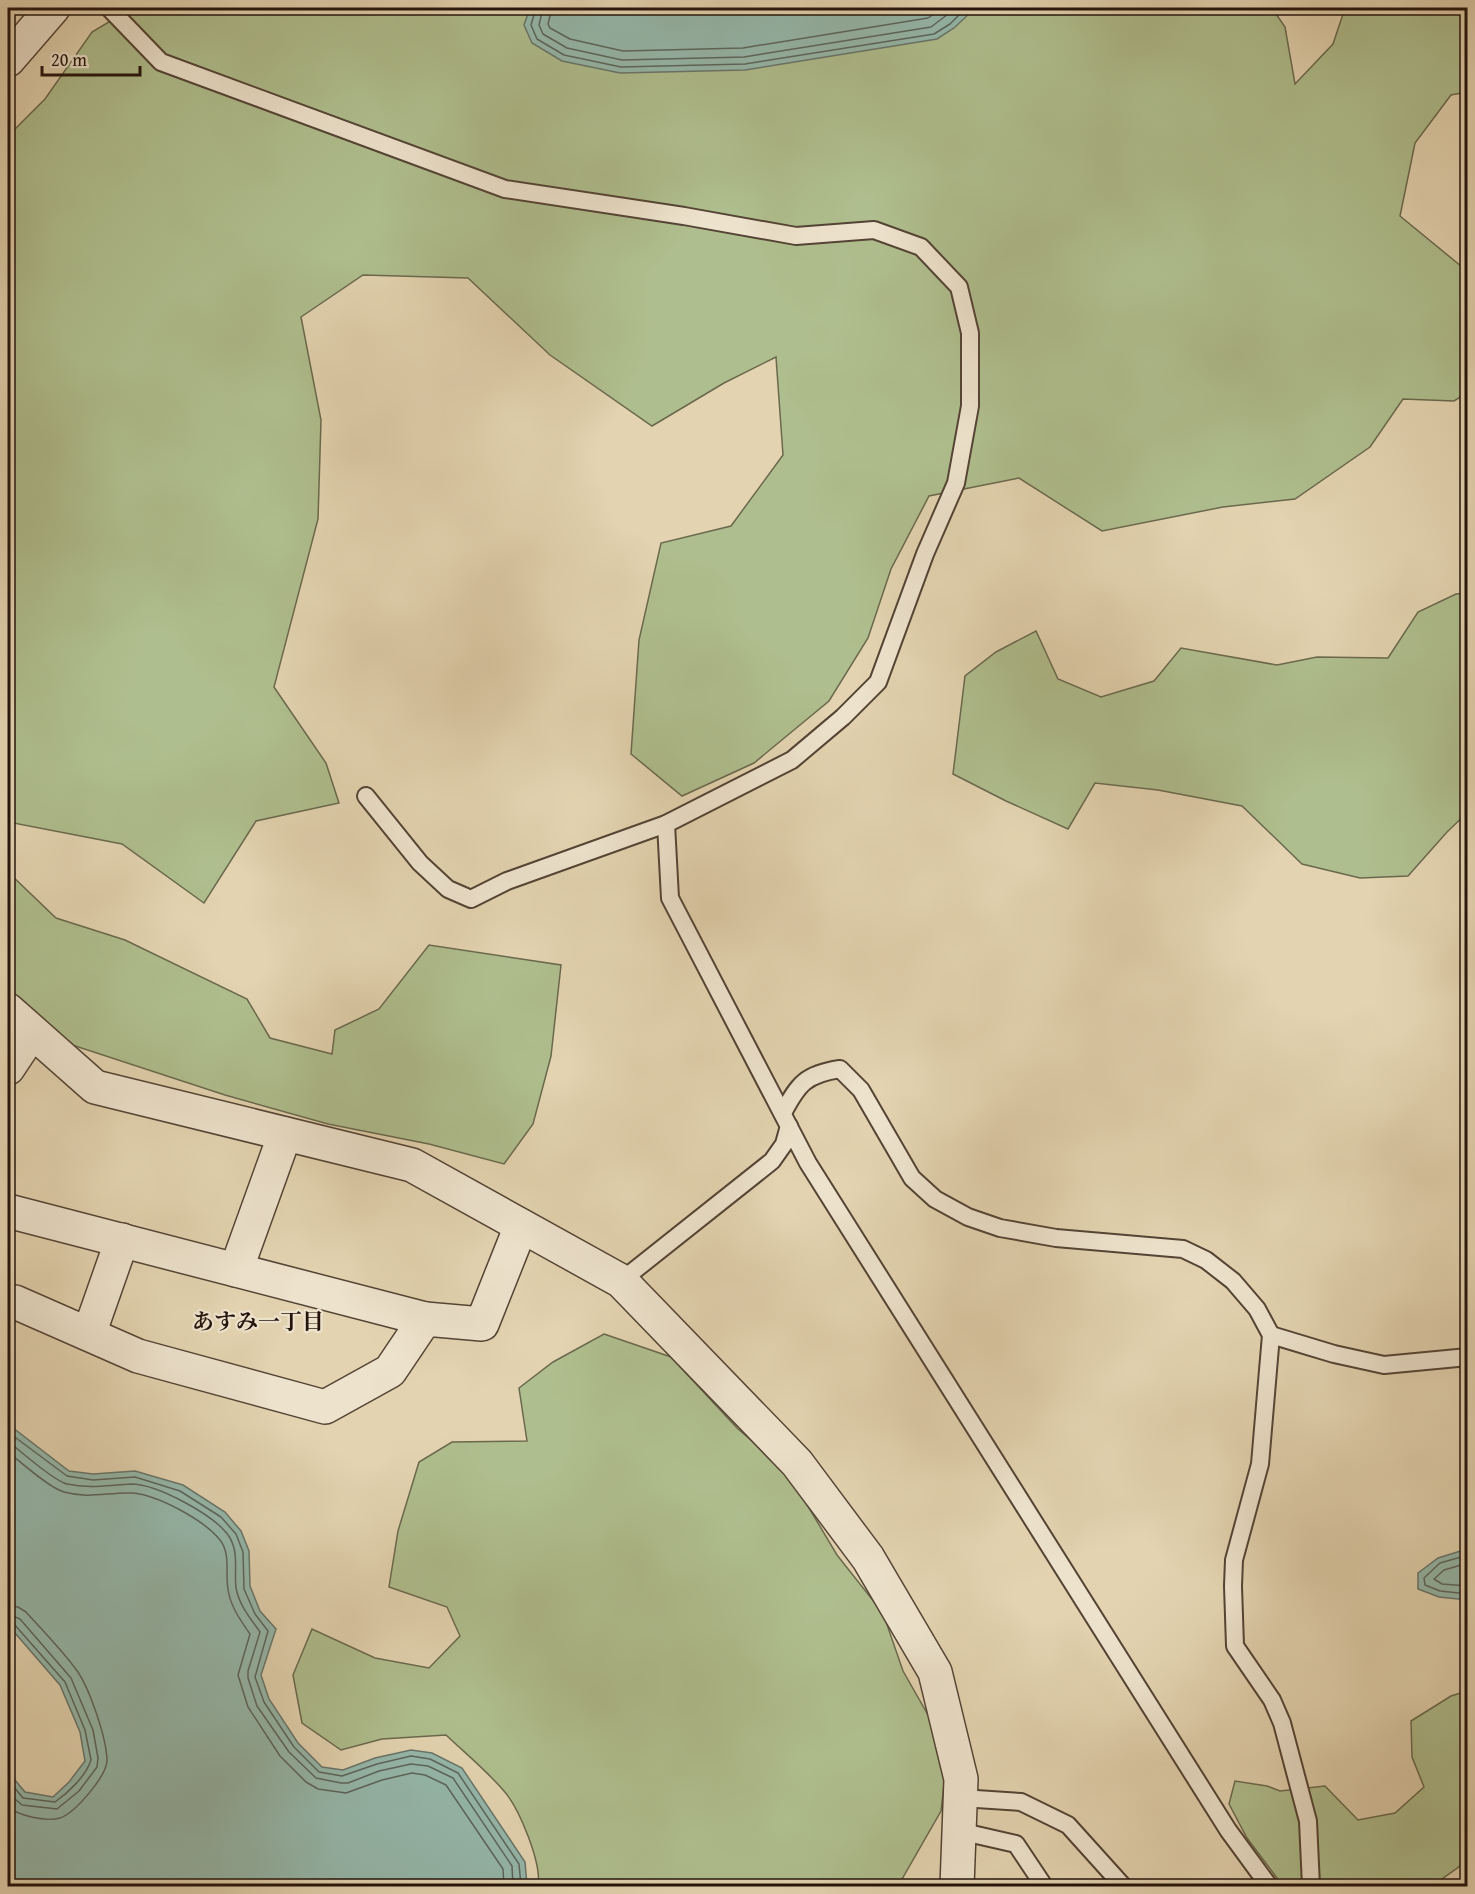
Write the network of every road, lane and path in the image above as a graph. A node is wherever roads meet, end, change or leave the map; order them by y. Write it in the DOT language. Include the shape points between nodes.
graph roads {
  1 [pos="53,8"];
  2 [pos="109,8"];
  3 [pos="8,60"];
  4 [pos="366,796"];
  5 [pos="666,824"];
  6 [pos="8,1010"];
  7 [pos="32,1032"];
  8 [pos="8,1068"];
  9 [pos="786,1119"];
  10 [pos="285,1134"];
  11 [pos="8,1211"];
  12 [pos="521,1226"];
  13 [pos="122,1240"];
  14 [pos="236,1270"];
  15 [pos="621,1281"];
  16 [pos="8,1302"];
  17 [pos="425,1319"];
  18 [pos="89,1334"];
  19 [pos="1270,1335"];
  20 [pos="1467,1357"];
  21 [pos="961,1798"];
  22 [pos="960,1831"];
  23 [pos="957,1887"];
  24 [pos="1044,1887"];
  25 [pos="1123,1887"];
  26 [pos="1269,1887"];
  27 [pos="1311,1887"];
  1 -- 3 [label="street"];
  2 -- 5 [label="lane" via="161,62 505,189 796,236 874,230 921,247 959,287 970,333 970,406 956,483 878,682 792,760"];
  4 -- 5 [label="lane" via="420,863 448,889 471,899 507,881"];
  5 -- 9 [label="lane" via="670,898"];
  6 -- 7 [label="street"];
  7 -- 8 [label="street"];
  7 -- 10 [label="street" via="95,1087"];
  9 -- 15 [label="lane" via="784,1144 772,1161"];
  9 -- 19 [label="lane" via="795,1089 819,1072 840,1069 861,1090 912,1178 935,1199 1000,1228 1056,1238 1184,1249 1233,1281 1257,1309"];
  9 -- 26 [label="lane" via="814,1173 1222,1820"];
  10 -- 12 [label="street" via="412,1165"];
  10 -- 14 [label="street"];
  11 -- 13 [label="street"];
  12 -- 15 [label="street"];
  12 -- 17 [label="street" via="482,1324"];
  13 -- 14 [label="street"];
  13 -- 18 [label="street"];
  14 -- 17 [label="street"];
  15 -- 21 [label="street" via="797,1463 868,1558 935,1672 962,1779"];
  16 -- 18 [label="street"];
  17 -- 18 [label="street" via="390,1371 325,1407 138,1356"];
  19 -- 20 [label="lane" via="1384,1365"];
  19 -- 27 [label="lane" via="1260,1464 1234,1560 1235,1646 1272,1700 1282,1723 1308,1821"];
  21 -- 22 [label="street"];
  21 -- 25 [label="lane" via="1021,1802 1068,1825"];
  22 -- 23 [label="street"];
  22 -- 24 [label="lane" via="1016,1844"];
}
